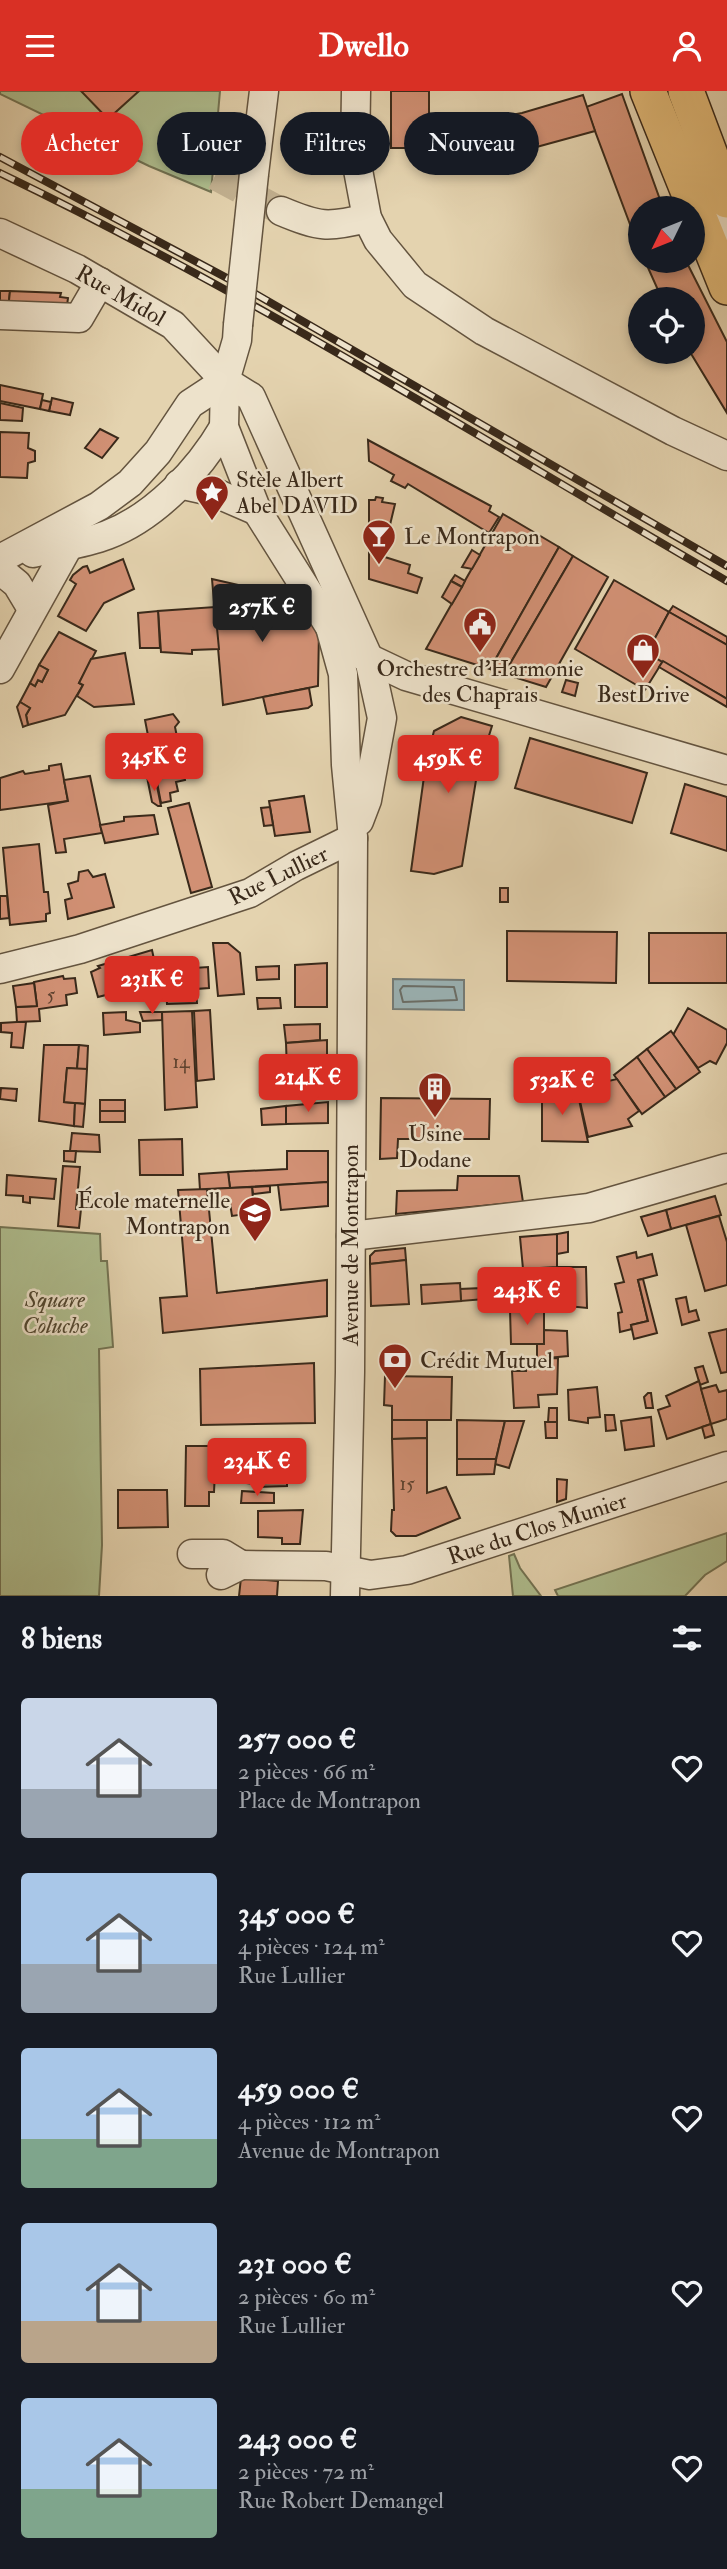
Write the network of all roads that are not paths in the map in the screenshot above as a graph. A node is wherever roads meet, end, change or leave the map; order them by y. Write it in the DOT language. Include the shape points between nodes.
graph roads {
  1 [pos="264,91"];
  2 [pos="356,91"];
  3 [pos="648,91"];
  4 [pos="667,91"];
  5 [pos="686,91"];
  6 [pos="727,200"];
  7 [pos="281,211"];
  8 [pos="367,218"];
  9 [pos="0,233"];
  10 [pos="727,240"];
  11 [pos="100,282"];
  12 [pos="727,287"];
  13 [pos="0,315"];
  14 [pos="225,381"];
  15 [pos="224,427"];
  16 [pos="727,456"];
  17 [pos="179,484"];
  18 [pos="99,506"];
  19 [pos="257,511"];
  20 [pos="67,544"];
  21 [pos="0,561"];
  22 [pos="0,571"];
  23 [pos="32,609"];
  24 [pos="330,627"];
  25 [pos="369,659"];
  26 [pos="0,669"];
  27 [pos="727,770"];
  28 [pos="353,810"];
  29 [pos="353,838"];
  30 [pos="0,969"];
  31 [pos="727,1168"];
  32 [pos="351,1236"];
  33 [pos="727,1466"];
  34 [pos="192,1554"];
  35 [pos="345,1584"];
  1 -- 14 [label="street, bridge" via="237,340"];
  2 -- 8 [label="street" via="355,154"];
  3 -- 12 [label="main road"];
  4 -- 10 [label="street"];
  5 -- 6 [label="main road"];
  7 -- 8 [label="street" via="305,233"];
  8 -- 16 [label="street" via="398,266 432,298 534,358"];
  9 -- 11 [label="street, Rue Midol"];
  11 -- 13 [label="street" via="79,318"];
  11 -- 14 [label="street, Rue Midol" via="173,325"];
  14 -- 15 [label="street"];
  14 -- 18 [label="street" via="190,404 130,483"];
  14 -- 25 [label="street, Rue Midol" via="251,397 264,419"];
  15 -- 17 [label="street"];
  15 -- 19 [label="street"];
  17 -- 19 [label="street" via="211,491"];
  17 -- 20 [label="street" via="141,517 107,535"];
  18 -- 20 [label="street"];
  18 -- 21 [label="street"];
  19 -- 24 [label="street"];
  20 -- 21 [label="street"];
  20 -- 23 [label="street"];
  22 -- 23 [label="street" via="17,584"];
  23 -- 26 [label="street"];
  24 -- 25 [label="street" via="349,649"];
  24 -- 28 [label="street, Avenue de Montrapon" via="344,674 346,765"];
  25 -- 27 [label="street" via="425,682"];
  25 -- 28 [label="street, Avenue de Montrapon" via="371,724"];
  25 -- 29 [label="street" via="382,718 367,800"];
  28 -- 29 [label="street, Avenue de Montrapon"];
  29 -- 30 [label="street, Rue Lullier" via="250,893 80,949"];
  29 -- 32 [label="street, Avenue de Montrapon"];
  31 -- 32 [label="street" via="589,1208"];
  32 -- 35 [label="street, Avenue de Montrapon"];
  33 -- 35 [label="street, Rue du Clos Munier" via="407,1570"];
  34 -- 35 [label="street, Rue du Clos Munier" via="223,1554 231,1570 326,1566"];
}
